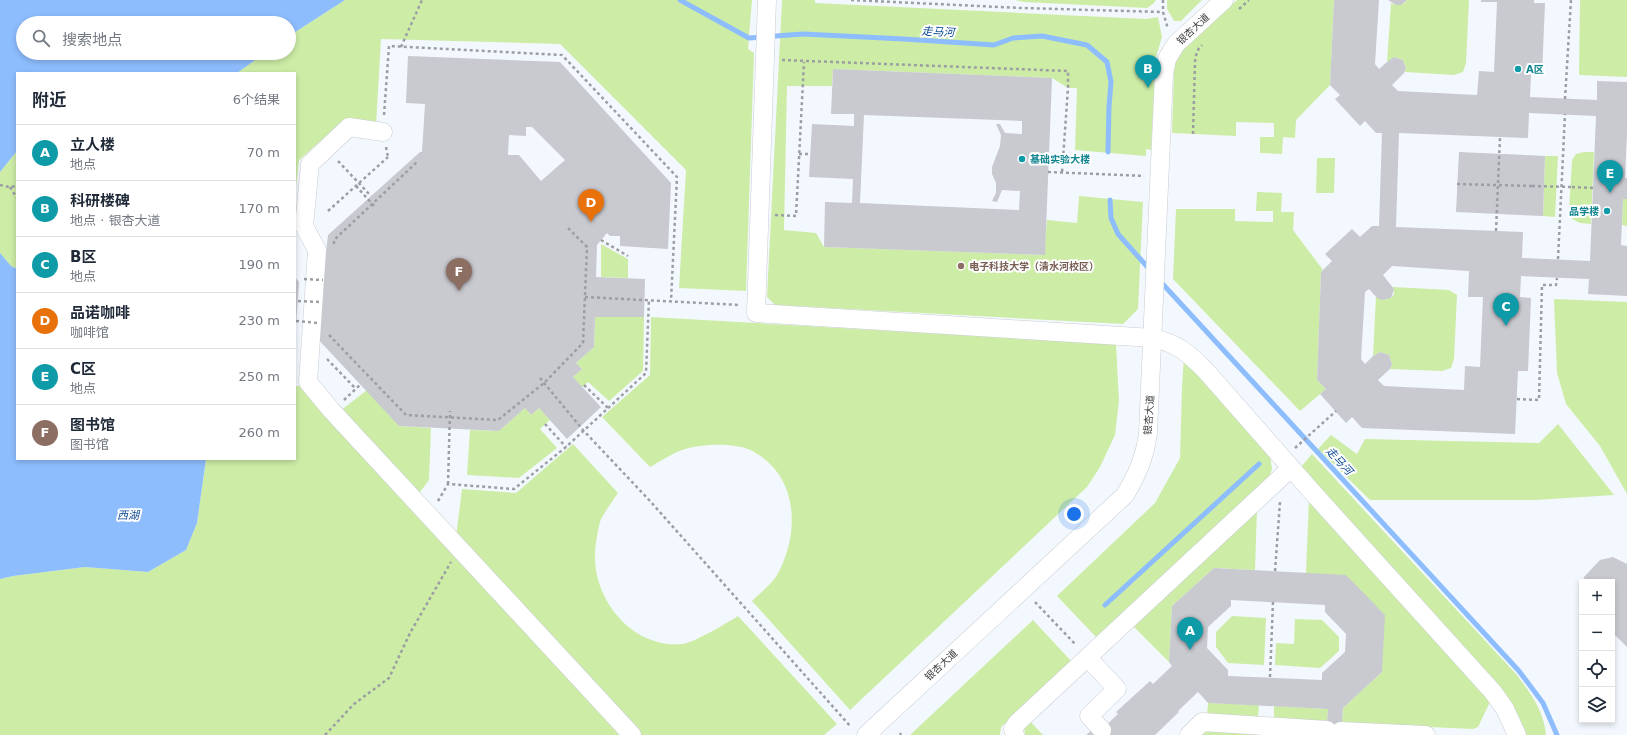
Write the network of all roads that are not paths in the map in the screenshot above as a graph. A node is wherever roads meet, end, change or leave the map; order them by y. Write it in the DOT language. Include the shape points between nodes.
graph roads {
  1 [pos="767,4"];
  2 [pos="1231,6"];
  3 [pos="383,132"];
  4 [pos="300,226"];
  5 [pos="1153,338"];
  6 [pos="1287,473"];
  7 [pos="1088,658"];
  8 [pos="1102,730"];
  9 [pos="1326,732"];
  10 [pos="861,733"];
  11 [pos="632,735"];
  12 [pos="1015,735"];
  13 [pos="1189,735"];
  14 [pos="1426,735"];
  15 [pos="1517,735"];
  1 -- 5 [label="street" via="756,312"];
  2 -- 5 [label="street, 银杏大道" via="1176,44 1167,59 1164,74"];
  3 -- 4 [label="street" via="348,128 310,164"];
  4 -- 11 [label="street" via="317,250 308,382"];
  5 -- 6 [label="street" via="1176,345 1189,354 1224,392"];
  5 -- 10 [label="street, 银杏大道" via="1146,452 1136,478 1125,495"];
  6 -- 7 [label="street"];
  6 -- 15 [label="street" via="1498,697"];
  7 -- 8 [label="street" via="1117,689 1089,716"];
  7 -- 12 [label="street" via="1017,723 1013,729"];
  9 -- 13 [label="street" via="1202,722"];
  9 -- 14 [label="street"];
}
